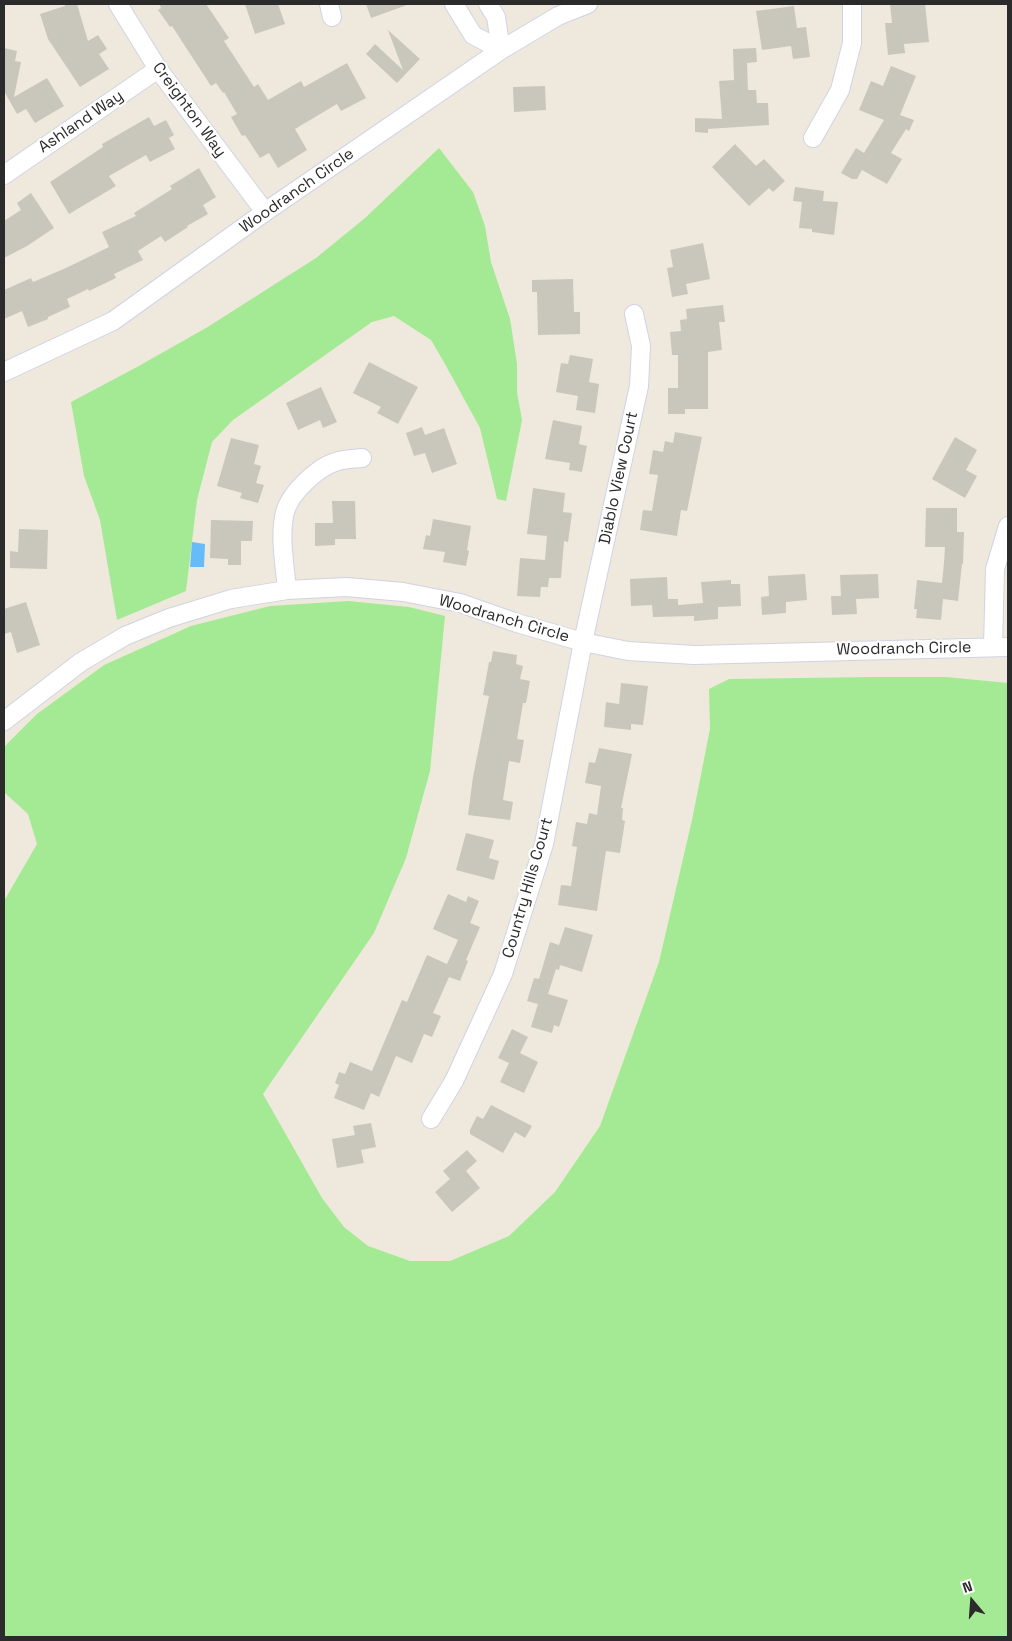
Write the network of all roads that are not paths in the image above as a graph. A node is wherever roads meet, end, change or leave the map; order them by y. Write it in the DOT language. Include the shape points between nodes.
graph roads {
  1 [pos="118,4"];
  2 [pos="454,4"];
  3 [pos="488,4"];
  4 [pos="588,4"];
  5 [pos="852,4"];
  6 [pos="501,50"];
  7 [pos="158,69"];
  8 [pos="813,138"];
  9 [pos="5,172"];
  10 [pos="265,212"];
  11 [pos="634,314"];
  12 [pos="4,372"];
  13 [pos="362,458"];
  14 [pos="1008,526"];
  15 [pos="287,590"];
  16 [pos="583,642"];
  17 [pos="1001,647"];
  18 [pos="5,717"];
  19 [pos="431,1119"];
  1 -- 7 [label="street, Creighton Way"];
  2 -- 6 [label="street" via="473,35"];
  3 -- 6 [label="street" via="496,17"];
  4 -- 6 [label="street, Woodranch Circle" via="558,16"];
  5 -- 8 [label="street" via="852,43 840,90"];
  6 -- 10 [label="street, Woodranch Circle"];
  7 -- 9 [label="street, Ashland Way"];
  7 -- 10 [label="street, Creighton Way"];
  10 -- 12 [label="street, Woodranch Circle" via="113,321"];
  11 -- 16 [label="street, Diablo View Court" via="640,346 639,386"];
  13 -- 15 [label="street" via="335,462 312,474 285,511 283,535"];
  14 -- 17 [label="street" via="995,569"];
  15 -- 16 [label="street, Woodranch Circle" via="346,587 403,592 460,603"];
  15 -- 18 [label="street, Woodranch Circle" via="231,598 125,636 81,662"];
  16 -- 17 [label="street, Woodranch Circle" via="628,651 694,655"];
  16 -- 19 [label="street, Country Hills Court" via="544,844 506,964 454,1081"];
}
